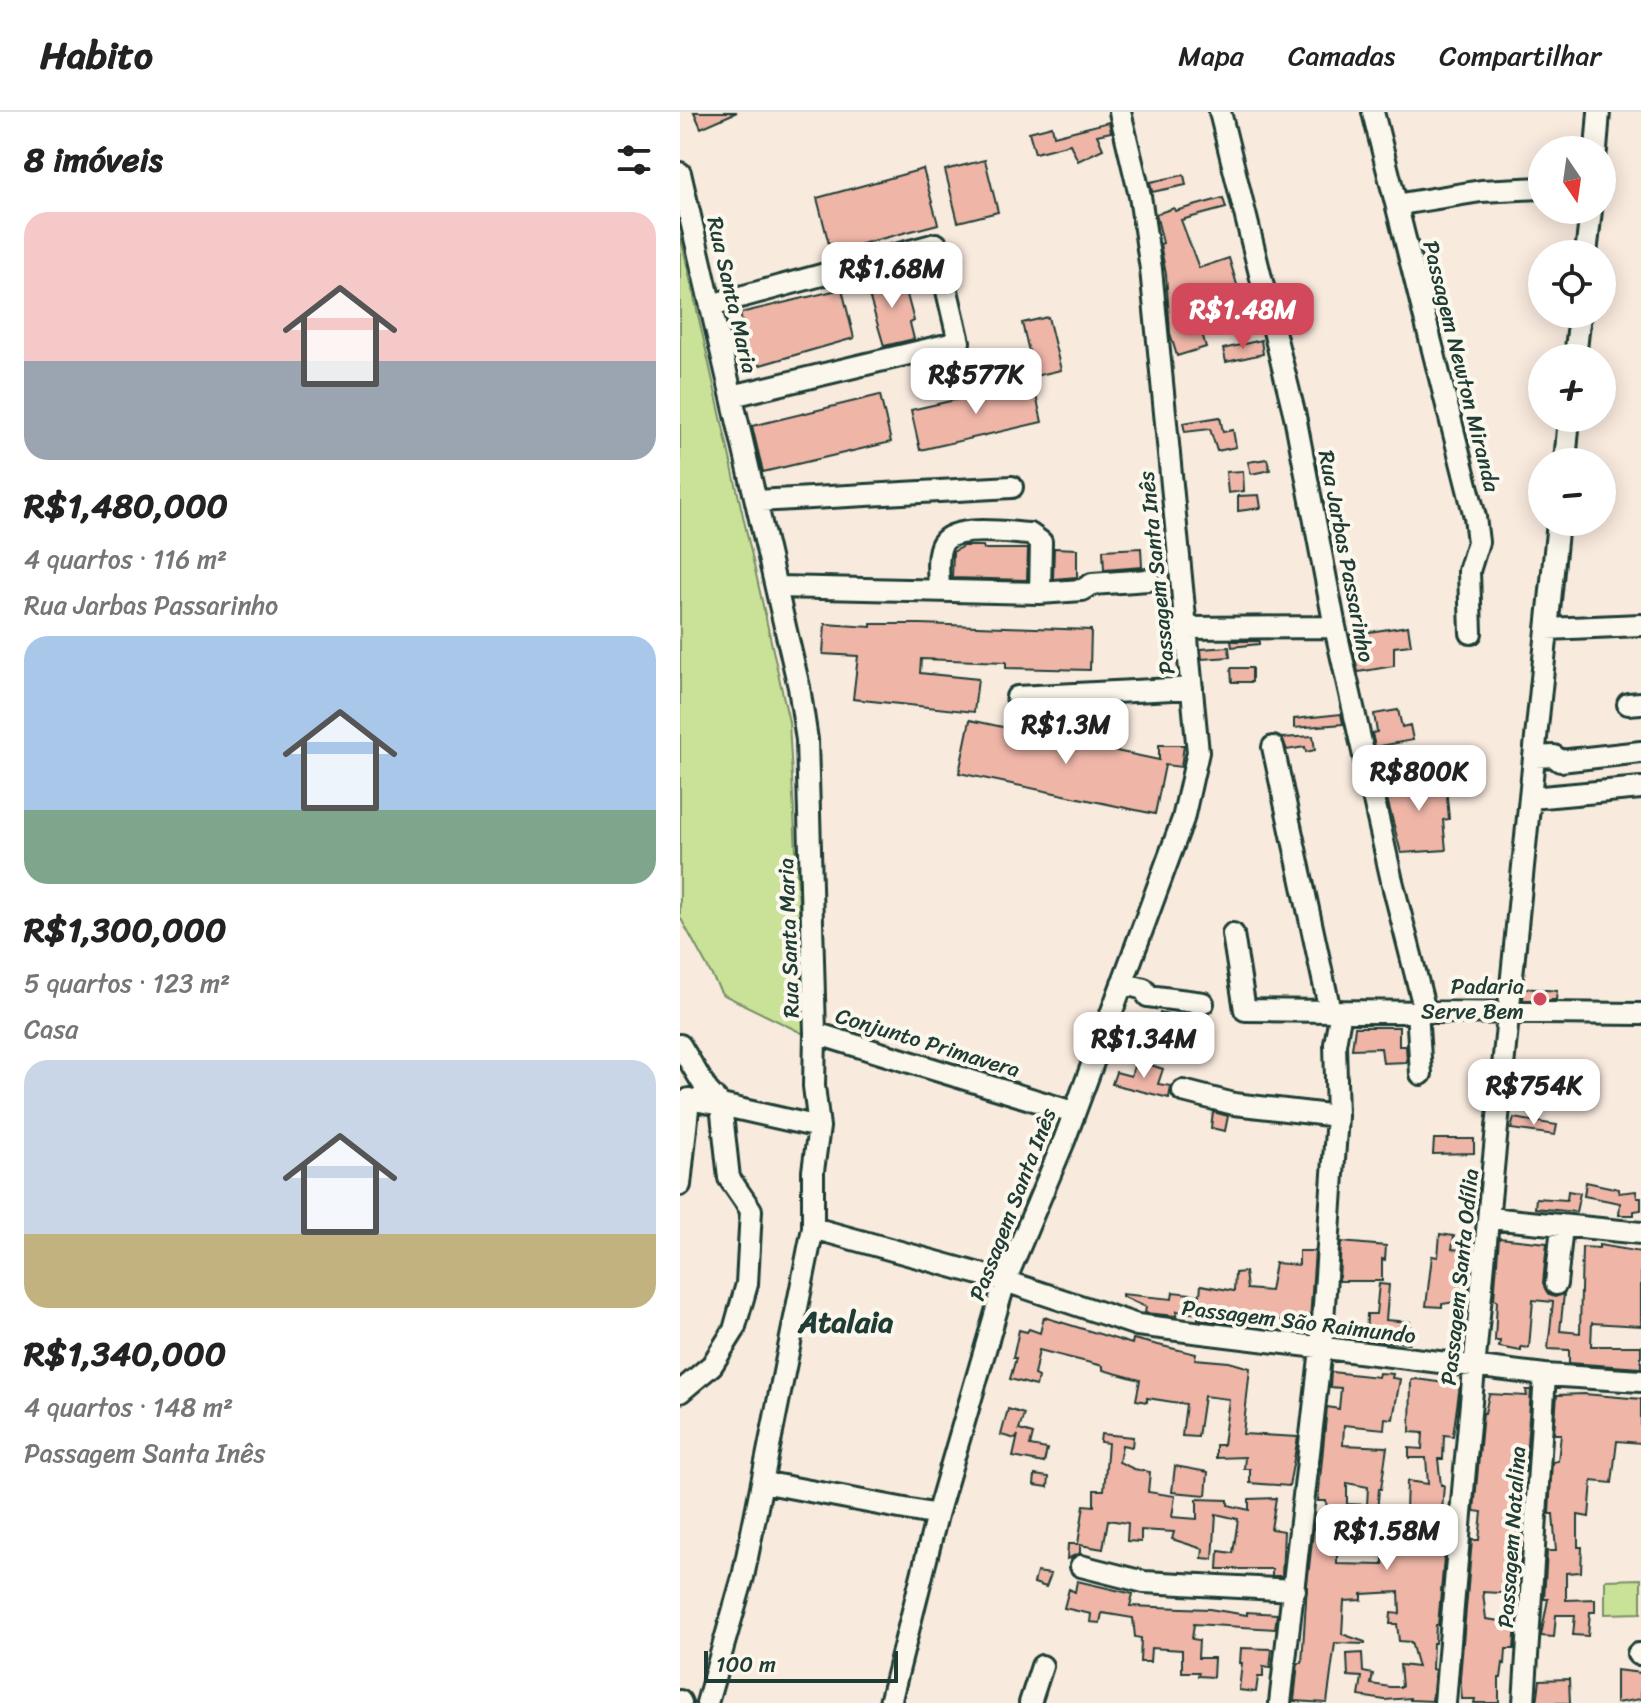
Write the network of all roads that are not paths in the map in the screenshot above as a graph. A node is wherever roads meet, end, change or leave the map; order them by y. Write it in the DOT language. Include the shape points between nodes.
graph roads {
  1 [pos="1120,112"];
  2 [pos="1220,112"];
  3 [pos="1373,112"];
  4 [pos="1599,112"];
  5 [pos="1597,136"];
  6 [pos="680,173"];
  7 [pos="1528,189"];
  8 [pos="1398,209"];
  9 [pos="718,303"];
  10 [pos="732,396"];
  11 [pos="1012,487"];
  12 [pos="757,501"];
  13 [pos="1557,536"];
  14 [pos="1148,580"];
  15 [pos="778,587"];
  16 [pos="939,590"];
  17 [pos="1040,593"];
  18 [pos="1641,625"];
  19 [pos="1335,627"];
  20 [pos="1186,628"];
  21 [pos="1547,629"];
  22 [pos="1471,633"];
  23 [pos="1192,688"];
  24 [pos="1017,697"];
  25 [pos="1273,747"];
  26 [pos="1641,752"];
  27 [pos="1535,757"];
  28 [pos="1641,788"];
  29 [pos="1531,798"];
  30 [pos="1233,934"];
  31 [pos="1122,983"];
  32 [pos="1203,1003"];
  33 [pos="1421,1010"];
  34 [pos="1335,1011"];
  35 [pos="1641,1014"];
  36 [pos="1508,1015"];
  37 [pos="815,1033"];
  38 [pos="680,1045"];
  39 [pos="1421,1074"];
  40 [pos="1183,1091"];
  41 [pos="721,1105"];
  42 [pos="1073,1112"];
  43 [pos="1337,1116"];
  44 [pos="819,1127"];
  45 [pos="680,1185"];
  46 [pos="1490,1218"];
  47 [pos="1562,1226"];
  48 [pos="813,1228"];
  49 [pos="1641,1233"];
  50 [pos="1005,1281"];
  51 [pos="1556,1284"];
  52 [pos="1321,1349"];
  53 [pos="1473,1366"];
  54 [pos="1545,1375"];
  55 [pos="1641,1381"];
  56 [pos="680,1392"];
  57 [pos="762,1482"];
  58 [pos="937,1515"];
  59 [pos="1081,1566"];
  60 [pos="1295,1590"];
  61 [pos="1042,1666"];
  62 [pos="707,1703"];
  63 [pos="890,1703"];
  64 [pos="1030,1703"];
  65 [pos="1280,1703"];
  66 [pos="1445,1703"];
  67 [pos="1524,1703"];
  1 -- 20 [label="street, Passagem Santa Inês" via="1151,269"];
  2 -- 19 [label="street, Rua Jarbas Passarinho" via="1295,416"];
  3 -- 8 [label="street, Passagem Newton Miranda"];
  4 -- 5 [label="street"];
  6 -- 10 [label="street, Rua Santa Maria"];
  7 -- 8 [label="street" via="1481,191"];
  8 -- 22 [label="street, Passagem Newton Miranda" via="1475,517 1478,542 1469,571"];
  9 -- 10 [label="street" via="936,244 959,342"];
  10 -- 12 [label="street, Rua Santa Maria"];
  11 -- 12 [label="street"];
  12 -- 15 [label="street, Rua Santa Maria"];
  13 -- 21 [label="street, Passagem Santa Odília"];
  14 -- 17 [label="street"];
  15 -- 16 [label="street"];
  15 -- 37 [label="street, Rua Santa Maria" via="807,740"];
  16 -- 17 [label="street"];
  16 -- 17 [label="street" via="941,545 968,531 1037,537"];
  18 -- 21 [label="street"];
  19 -- 20 [label="street"];
  19 -- 33 [label="street, Rua Jarbas Passarinho"];
  20 -- 23 [label="street, Passagem Santa Inês"];
  21 -- 27 [label="street, Passagem Santa Odília"];
  23 -- 24 [label="street"];
  23 -- 31 [label="street, Passagem Santa Inês" via="1198,752 1183,819"];
  25 -- 34 [label="street"];
  26 -- 27 [label="street" via="1560,761"];
  27 -- 29 [label="street, Passagem Santa Odília"];
  28 -- 29 [label="street"];
  29 -- 36 [label="street, Passagem Santa Odília"];
  30 -- 34 [label="street" via="1245,1010"];
  31 -- 32 [label="street" via="1144,989 1148,996"];
  31 -- 42 [label="street, Passagem Santa Inês"];
  33 -- 34 [label="street"];
  33 -- 36 [label="street"];
  33 -- 39 [label="street, Rua Jarbas Passarinho"];
  34 -- 43 [label="street"];
  35 -- 36 [label="street"];
  36 -- 46 [label="street, Passagem Santa Odília"];
  37 -- 42 [label="street, Conjunto Primavera"];
  37 -- 44 [label="street, Rua Santa Maria"];
  38 -- 41 [label="street"];
  40 -- 43 [label="street" via="1234,1104"];
  41 -- 44 [label="street"];
  41 -- 45 [label="street" via="689,1099"];
  41 -- 56 [label="street" via="729,1178 751,1210 747,1284 734,1330 712,1365"];
  42 -- 50 [label="street, Passagem Santa Inês"];
  43 -- 52 [label="street"];
  44 -- 48 [label="street, Rua Santa Maria"];
  46 -- 47 [label="street"];
  46 -- 53 [label="street, Passagem Santa Odília"];
  47 -- 49 [label="street"];
  47 -- 51 [label="street"];
  48 -- 50 [label="street, Passagem São Raimundo"];
  48 -- 57 [label="street, Rua Santa Maria"];
  50 -- 52 [label="street, Passagem São Raimundo" via="1137,1325"];
  50 -- 58 [label="street, Passagem Santa Inês"];
  52 -- 53 [label="street, Passagem São Raimundo"];
  52 -- 60 [label="street"];
  53 -- 54 [label="street, Passagem São Raimundo"];
  53 -- 66 [label="street, Passagem Santa Odília"];
  54 -- 55 [label="street, Passagem São Raimundo"];
  54 -- 67 [label="street, Passagem Natalina"];
  57 -- 58 [label="street"];
  57 -- 62 [label="street, Rua Santa Maria" via="743,1577"];
  58 -- 63 [label="street, Passagem Santa Inês"];
  59 -- 60 [label="street" via="1144,1582"];
  60 -- 65 [label="street"];
  61 -- 64 [label="street"];
}
